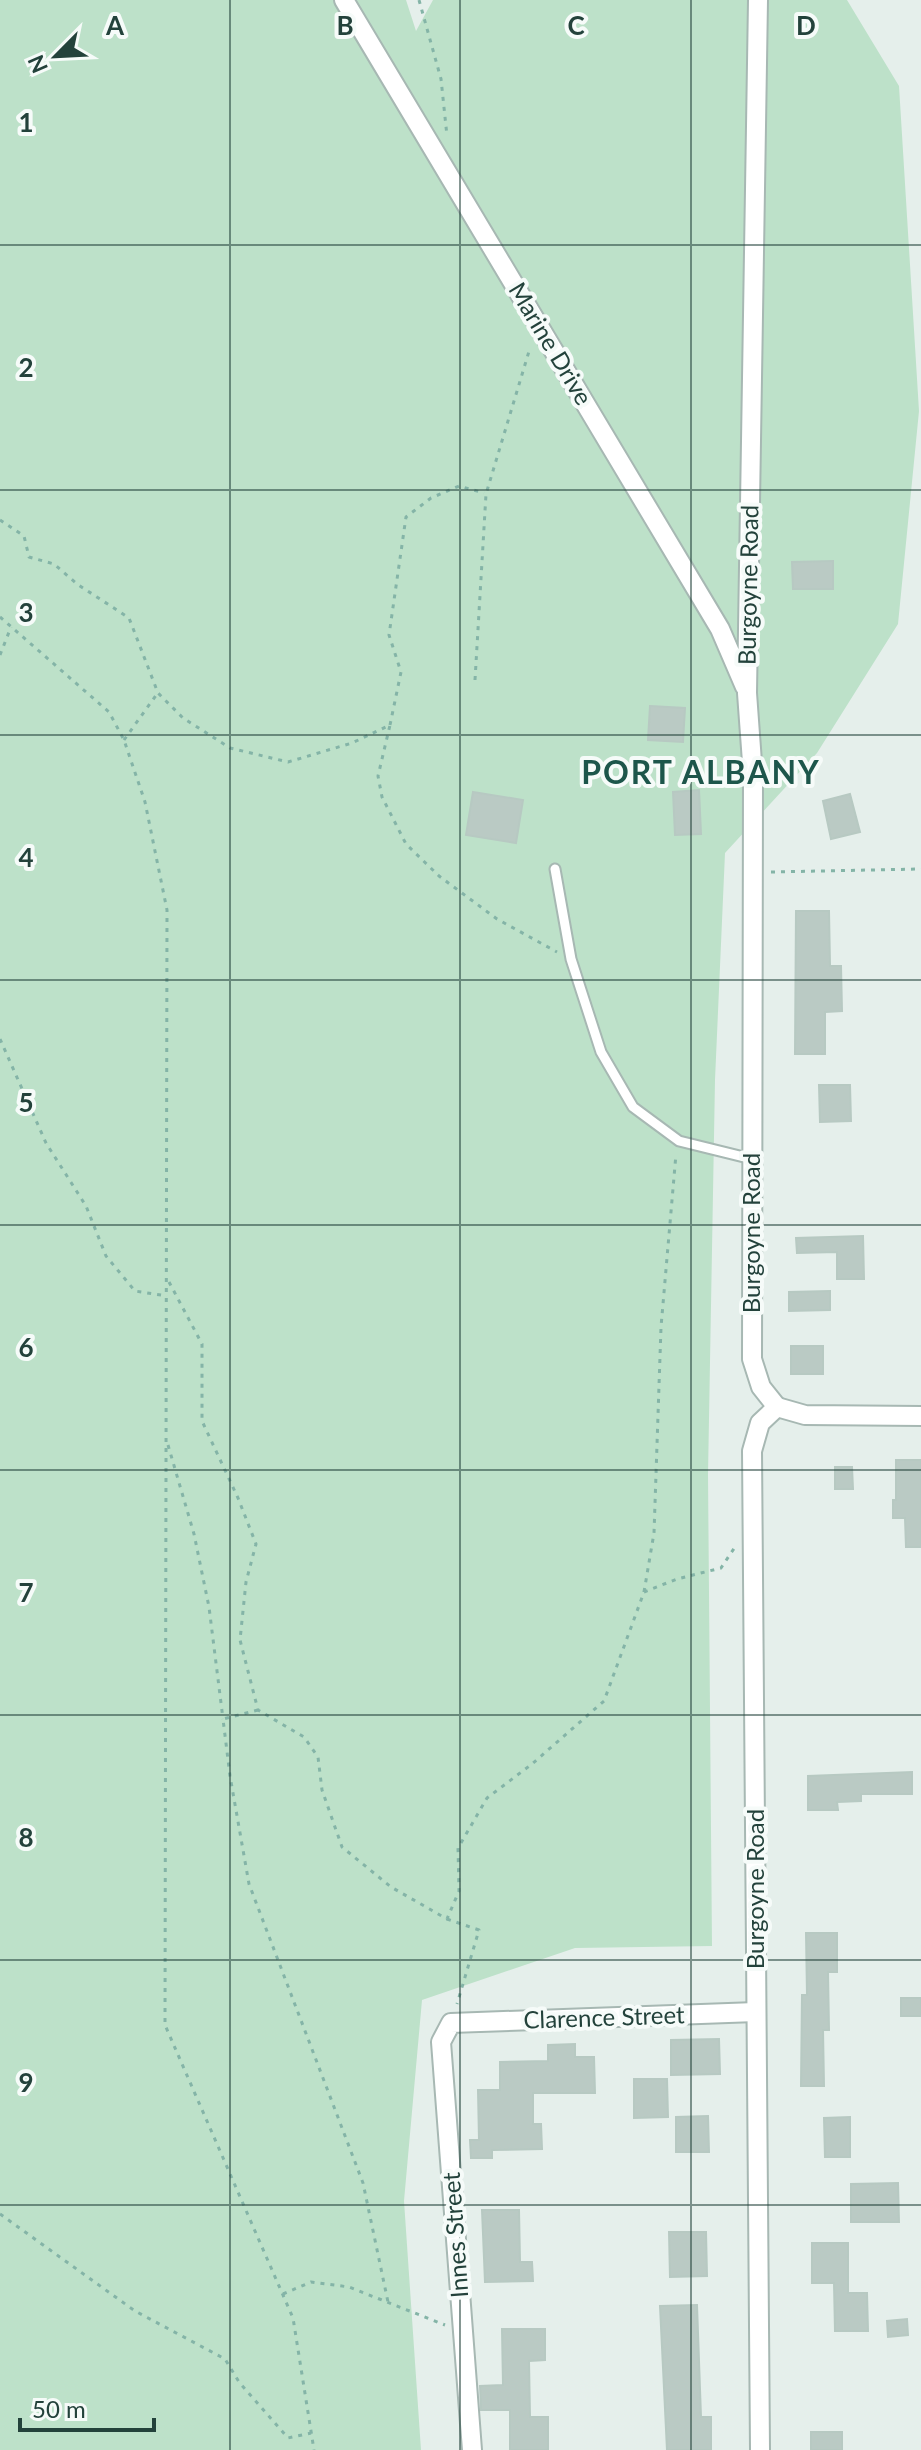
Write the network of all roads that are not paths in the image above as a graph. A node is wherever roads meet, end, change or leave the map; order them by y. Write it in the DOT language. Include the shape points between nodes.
graph roads {
  1 [pos="344,0"];
  2 [pos="758,0"];
  3 [pos="747,693"];
  4 [pos="555,869"];
  5 [pos="752,1159"];
  6 [pos="777,1407"];
  7 [pos="921,1416"];
  8 [pos="756,2012"];
  9 [pos="451,2023"];
  10 [pos="472,2450"];
  11 [pos="760,2450"];
  1 -- 3 [label="street, Marine Drive" via="720,629"];
  2 -- 3 [label="street, Burgoyne Road"];
  3 -- 5 [label="street, Burgoyne Road" via="753,776"];
  4 -- 5 [label="lane" via="571,959 601,1052 633,1107 679,1141"];
  5 -- 6 [label="street, Burgoyne Road" via="752,1359 761,1387"];
  6 -- 7 [label="street" via="805,1415"];
  6 -- 8 [label="street, Burgoyne Road" via="760,1423 752,1451"];
  8 -- 9 [label="street, Clarence Street"];
  8 -- 11 [label="street, Burgoyne Road"];
  9 -- 10 [label="street, Innes Street" via="441,2042"];
}
